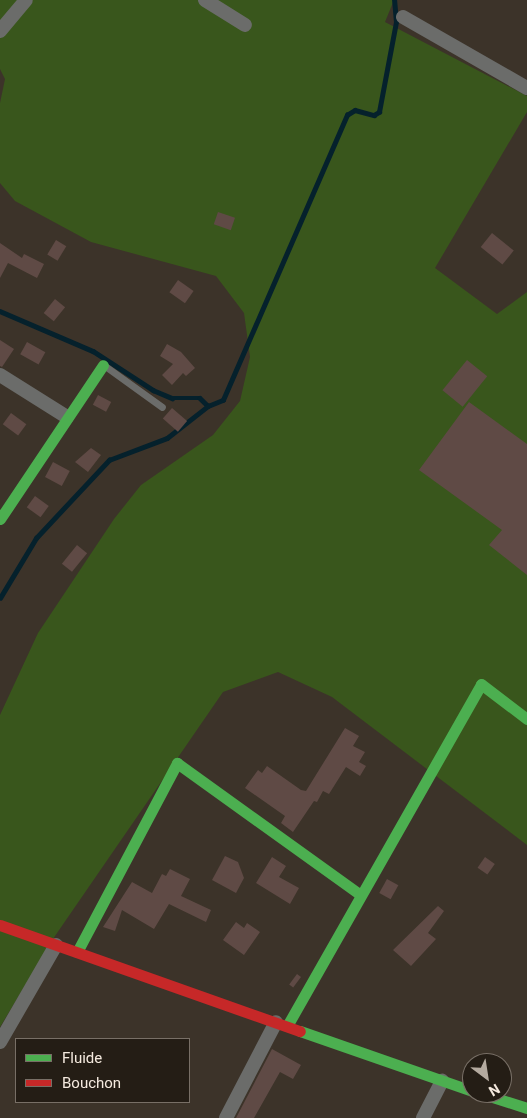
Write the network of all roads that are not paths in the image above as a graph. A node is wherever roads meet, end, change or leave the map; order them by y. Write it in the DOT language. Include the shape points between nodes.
graph roads {
  1 [pos="26,0"];
  2 [pos="205,0"];
  3 [pos="403,17"];
  4 [pos="245,25"];
  5 [pos="0,31"];
  6 [pos="527,88"];
  7 [pos="103,365"];
  8 [pos="0,375"];
  9 [pos="162,407"];
  10 [pos="67,417"];
  11 [pos="0,519"];
  12 [pos="527,719"];
  13 [pos="361,895"];
  14 [pos="0,926"];
  15 [pos="56,945"];
  16 [pos="77,952"];
  17 [pos="281,1024"];
  18 [pos="0,1042"];
  19 [pos="442,1081"];
  20 [pos="462,1088"];
  21 [pos="511,1103"];
  22 [pos="527,1108"];
  23 [pos="226,1118"];
  24 [pos="423,1118"];
  1 -- 5 [label="street"];
  2 -- 4 [label="street"];
  3 -- 6 [label="street"];
  7 -- 9 [label="lane"];
  7 -- 10 [label="street"];
  8 -- 10 [label="street"];
  10 -- 11 [label="street"];
  12 -- 13 [label="street" via="481,684"];
  13 -- 16 [label="street" via="177,764"];
  13 -- 17 [label="street"];
  14 -- 15 [label="street"];
  15 -- 16 [label="street"];
  15 -- 18 [label="street"];
  16 -- 17 [label="street"];
  17 -- 19 [label="street"];
  17 -- 23 [label="street"];
  19 -- 20 [label="street"];
  19 -- 24 [label="street"];
  21 -- 22 [label="street"];
}
